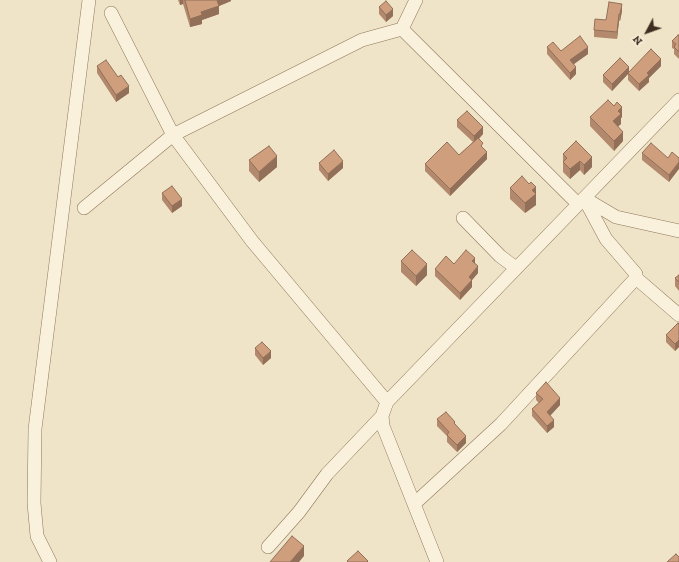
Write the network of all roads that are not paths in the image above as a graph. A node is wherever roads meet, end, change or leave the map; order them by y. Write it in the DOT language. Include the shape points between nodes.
graph roads {
  1 [pos="89,0"];
  2 [pos="416,0"];
  3 [pos="111,13"];
  4 [pos="402,29"];
  5 [pos="679,100"];
  6 [pos="172,135"];
  7 [pos="581,201"];
  8 [pos="84,208"];
  9 [pos="463,218"];
  10 [pos="679,231"];
  11 [pos="516,268"];
  12 [pos="636,278"];
  13 [pos="679,315"];
  14 [pos="387,402"];
  15 [pos="382,416"];
  16 [pos="414,504"];
  17 [pos="268,547"];
  18 [pos="50,562"];
  19 [pos="437,562"];
  1 -- 18 [label="street" via="35,429 34,503 37,536"];
  2 -- 4 [label="street"];
  3 -- 6 [label="street"];
  4 -- 6 [label="street" via="362,40"];
  4 -- 7 [label="street"];
  5 -- 7 [label="street"];
  6 -- 8 [label="street"];
  6 -- 14 [label="street" via="252,241"];
  7 -- 10 [label="street" via="616,217"];
  7 -- 11 [label="street"];
  7 -- 12 [label="street" via="606,239 636,274"];
  9 -- 11 [label="street" via="500,256"];
  11 -- 14 [label="street"];
  12 -- 13 [label="street"];
  12 -- 16 [label="street" via="501,424"];
  14 -- 15 [label="street"];
  15 -- 16 [label="street" via="383,426"];
  15 -- 17 [label="street" via="327,474 299,512"];
  16 -- 19 [label="street"];
}
